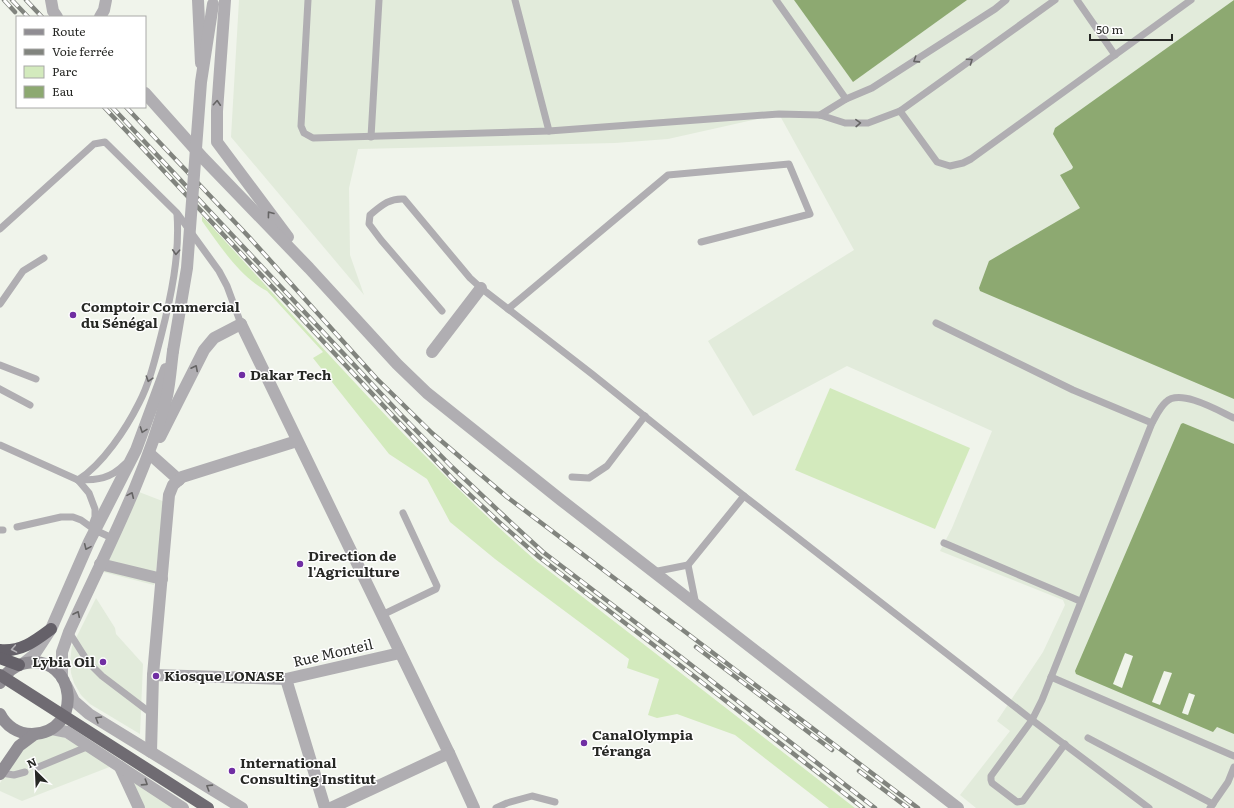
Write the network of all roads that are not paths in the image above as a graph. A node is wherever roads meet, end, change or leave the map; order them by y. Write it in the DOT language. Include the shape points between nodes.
graph roads {
  1 [pos="51,0"];
  2 [pos="225,0"];
  3 [pos="308,0"];
  4 [pos="379,0"];
  5 [pos="515,0"];
  6 [pos="776,0"];
  7 [pos="1006,0"];
  8 [pos="1055,0"];
  9 [pos="1077,0"];
  10 [pos="1191,0"];
  11 [pos="213,2"];
  12 [pos="199,5"];
  13 [pos="56,16"];
  14 [pos="1115,55"];
  15 [pos="201,82"];
  16 [pos="146,94"];
  17 [pos="846,99"];
  18 [pos="900,110"];
  19 [pos="820,115"];
  20 [pos="548,131"];
  21 [pos="371,137"];
  22 [pos="217,142"];
  23 [pos="203,158"];
  24 [pos="177,213"];
  25 [pos="0,229"];
  26 [pos="701,242"];
  27 [pos="44,258"];
  28 [pos="309,268"];
  29 [pos="481,288"];
  30 [pos="0,304"];
  31 [pos="508,309"];
  32 [pos="442,310"];
  33 [pos="936,323"];
  34 [pos="241,324"];
  35 [pos="432,352"];
  36 [pos="0,365"];
  37 [pos="36,379"];
  38 [pos="0,389"];
  39 [pos="162,394"];
  40 [pos="30,405"];
  41 [pos="645,416"];
  42 [pos="1234,418"];
  43 [pos="1152,423"];
  44 [pos="297,441"];
  45 [pos="0,445"];
  46 [pos="136,450"];
  47 [pos="151,455"];
  48 [pos="139,477"];
  49 [pos="572,477"];
  50 [pos="78,480"];
  51 [pos="179,480"];
  52 [pos="744,496"];
  53 [pos="403,513"];
  54 [pos="17,526"];
  55 [pos="93,528"];
  56 [pos="112,538"];
  57 [pos="944,543"];
  58 [pos="100,564"];
  59 [pos="688,565"];
  60 [pos="653,572"];
  61 [pos="162,579"];
  62 [pos="1080,601"];
  63 [pos="696,605"];
  64 [pos="382,615"];
  65 [pos="51,630"];
  66 [pos="69,632"];
  67 [pos="0,650"];
  68 [pos="400,653"];
  69 [pos="0,658"];
  70 [pos="21,664"];
  71 [pos="0,675"];
  72 [pos="153,675"];
  73 [pos="1051,677"];
  74 [pos="286,679"];
  75 [pos="63,680"];
  76 [pos="0,683"];
  77 [pos="0,714"];
  78 [pos="152,714"];
  79 [pos="1032,720"];
  80 [pos="52,728"];
  81 [pos="35,734"];
  82 [pos="1088,738"];
  83 [pos="1066,744"];
  84 [pos="89,746"];
  85 [pos="152,752"];
  86 [pos="449,753"];
  87 [pos="1234,756"];
  88 [pos="120,767"];
  89 [pos="1234,767"];
  90 [pos="36,768"];
  91 [pos="25,772"];
  92 [pos="0,773"];
  93 [pos="555,802"];
  94 [pos="1211,806"];
  95 [pos="139,808"];
  96 [pos="184,808"];
  97 [pos="208,808"];
  98 [pos="242,808"];
  99 [pos="325,808"];
  100 [pos="331,808"];
  101 [pos="474,808"];
  102 [pos="496,808"];
  103 [pos="958,808"];
  104 [pos="1149,808"];
  1 -- 13 [label="street"];
  22 -- 2 [label="street, one-way"];
  3 -- 21 [label="lane" via="300,115 302,130 313,138"];
  4 -- 21 [label="lane"];
  5 -- 20 [label="lane"];
  6 -- 17 [label="lane"];
  7 -- 17 [label="lane, one-way" via="872,88"];
  18 -- 8 [label="lane, one-way"];
  9 -- 14 [label="lane"];
  10 -- 14 [label="lane"];
  11 -- 15 [label="street, bridge"];
  12 -- 15 [label="street, bridge"];
  14 -- 18 [label="lane" via="963,163 950,166 937,162"];
  15 -- 39 [label="street, bridge" via="187,268 173,351"];
  16 -- 23 [label="street"];
  17 -- 19 [label="lane"];
  19 -- 18 [label="lane, one-way" via="845,123 868,123"];
  19 -- 20 [label="lane" via="779,114"];
  20 -- 21 [label="lane"];
  22 -- 23 [label="street"];
  28 -- 22 [label="street, one-way"];
  23 -- 28 [label="street"];
  24 -- 25 [label="lane" via="105,142 94,144"];
  24 -- 34 [label="lane" via="219,271"];
  24 -- 50 [label="lane, one-way" via="176,258 169,305 147,384 124,428 98,464"];
  26 -- 31 [label="lane" via="810,214 789,164 668,176"];
  27 -- 30 [label="lane" via="23,272"];
  28 -- 60 [label="street" via="427,393"];
  29 -- 31 [label="lane"];
  29 -- 32 [label="lane" via="404,199 395,198 383,204 370,215 369,224"];
  29 -- 35 [label="street"];
  31 -- 41 [label="lane"];
  33 -- 43 [label="lane" via="1073,390"];
  34 -- 44 [label="street"];
  47 -- 34 [label="street, one-way" via="204,350 214,338"];
  36 -- 37 [label="lane"];
  38 -- 40 [label="lane"];
  39 -- 46 [label="street, one-way"];
  39 -- 48 [label="street"];
  41 -- 49 [label="lane" via="607,466 589,478"];
  41 -- 52 [label="lane"];
  42 -- 43 [label="lane" via="1200,402 1188,398 1175,398 1167,401"];
  43 -- 62 [label="lane"];
  44 -- 51 [label="street" via="199,471"];
  44 -- 64 [label="street"];
  45 -- 50 [label="lane"];
  46 -- 50 [label="lane" via="117,472 96,480"];
  46 -- 55 [label="street"];
  47 -- 48 [label="street"];
  47 -- 51 [label="street"];
  56 -- 48 [label="street, one-way"];
  50 -- 55 [label="lane" via="89,493 95,509"];
  51 -- 61 [label="street" via="173,485 169,495"];
  52 -- 59 [label="lane"];
  52 -- 79 [label="lane"];
  53 -- 64 [label="lane" via="437,586 436,589"];
  54 -- 55 [label="lane" via="73,517"];
  55 -- 56 [label="lane"];
  55 -- 65 [label="street, one-way"];
  56 -- 58 [label="street"];
  57 -- 62 [label="lane"];
  58 -- 61 [label="street"];
  66 -- 58 [label="street, one-way"];
  59 -- 60 [label="lane"];
  59 -- 63 [label="lane"];
  60 -- 63 [label="street"];
  61 -- 72 [label="street"];
  62 -- 73 [label="lane"];
  63 -- 103 [label="street"];
  64 -- 68 [label="street"];
  65 -- 67 [label="highway, one-way" via="22,648"];
  65 -- 70 [label="street" via="34,655"];
  66 -- 75 [label="street" via="62,652"];
  66 -- 78 [label="lane" via="88,662 102,676"];
  68 -- 74 [label="street, Rue Monteil"];
  68 -- 86 [label="street"];
  69 -- 70 [label="highway"];
  70 -- 75 [label="main road" via="45,665 52,668"];
  70 -- 76 [label="main road" via="6,674"];
  71 -- 97 [label="highway, bridge"];
  72 -- 74 [label="street, Rue Monteil"];
  72 -- 78 [label="street"];
  73 -- 79 [label="lane"];
  73 -- 87 [label="lane"];
  74 -- 99 [label="street"];
  75 -- 80 [label="main road" via="68,695 67,708 61,720"];
  85 -- 75 [label="street, one-way" via="79,706"];
  77 -- 81 [label="main road" via="16,731"];
  78 -- 85 [label="street"];
  79 -- 83 [label="lane"];
  79 -- 83 [label="lane" via="991,776 992,783 1017,802 1022,801"];
  80 -- 81 [label="main road"];
  80 -- 84 [label="street" via="67,732"];
  81 -- 92 [label="main road" via="19,746"];
  82 -- 94 [label="lane"];
  83 -- 104 [label="lane"];
  84 -- 88 [label="street"];
  84 -- 90 [label="lane"];
  98 -- 85 [label="street, one-way"];
  86 -- 100 [label="street"];
  86 -- 101 [label="street"];
  88 -- 95 [label="street"];
  88 -- 96 [label="street, one-way"];
  89 -- 94 [label="lane" via="1228,782"];
  91 -- 92 [label="lane" via="14,775"];
  93 -- 102 [label="lane" via="532,796"];
}
